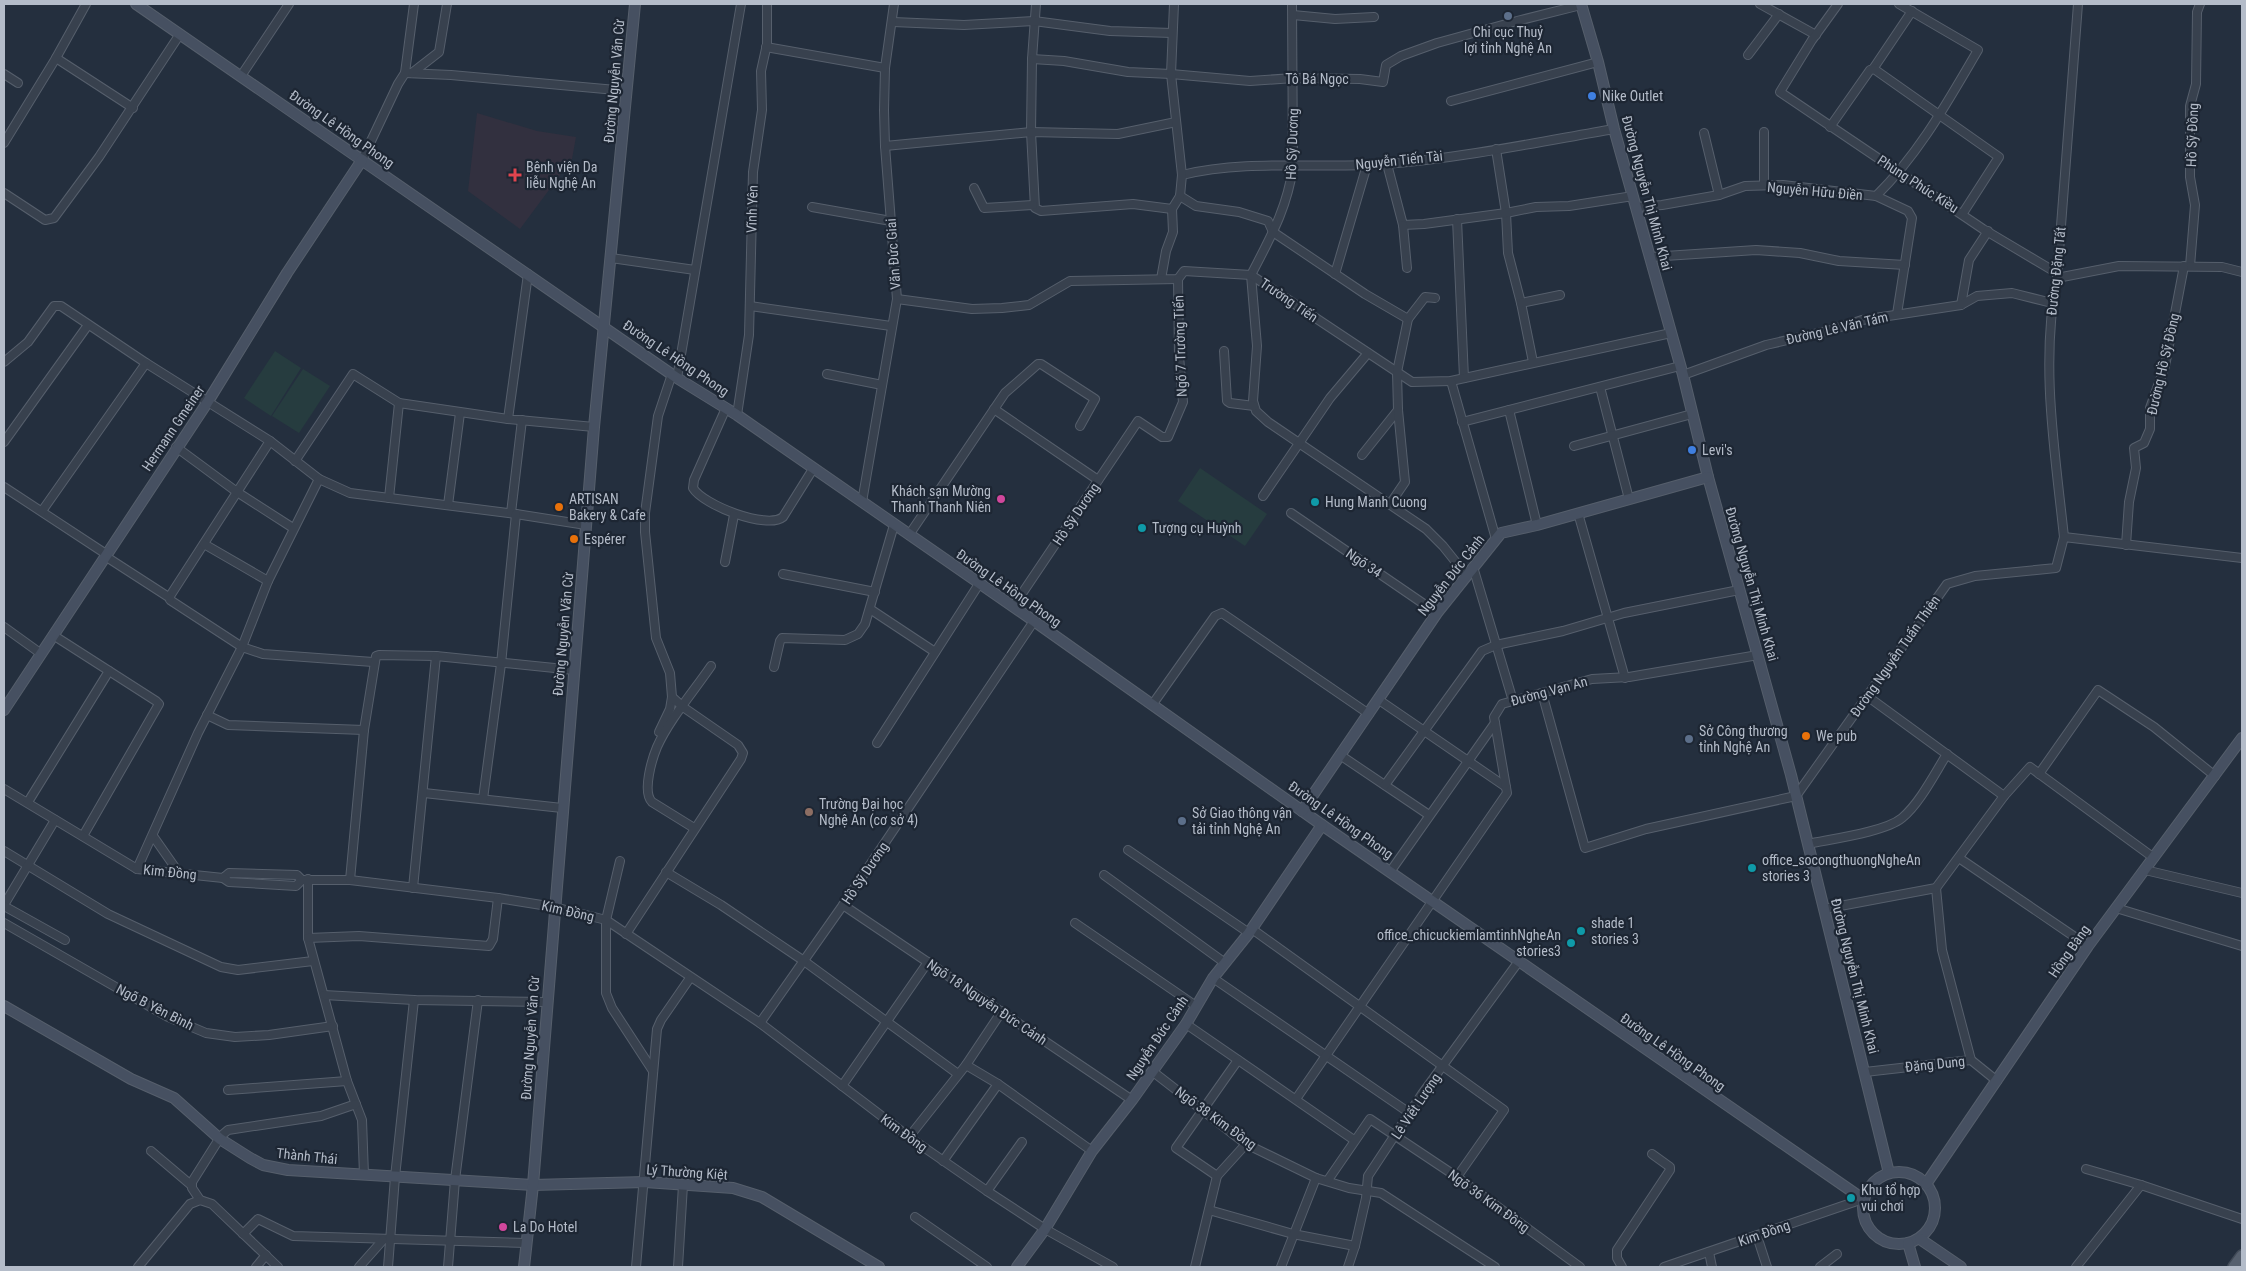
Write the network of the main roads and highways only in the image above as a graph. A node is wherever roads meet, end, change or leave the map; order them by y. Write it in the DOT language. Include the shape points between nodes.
graph roads {
  1 [pos="136,4"];
  2 [pos="635,4"];
  3 [pos="1581,5"];
  4 [pos="362,160"];
  5 [pos="604,326"];
  6 [pos="1708,476"];
  7 [pos="4,710"];
  8 [pos="2242,738"];
  9 [pos="1302,811"];
  10 [pos="1322,825"];
  11 [pos="4,1006"];
  12 [pos="1890,1173"];
  13 [pos="1926,1184"];
  14 [pos="533,1185"];
  15 [pos="1863,1199"];
  16 [pos="1920,1239"];
  17 [pos="1908,1243"];
  18 [pos="2242,1256"];
  19 [pos="524,1267"];
  20 [pos="879,1267"];
  21 [pos="1017,1267"];
  22 [pos="1916,1267"];
  23 [pos="1962,1267"];
  24 [pos="2234,1267"];
  1 -- 4 [label="main road, Đường Lê Hồng Phong"];
  2 -- 5 [label="main road, Đường Nguyễn Văn Cừ"];
  3 -- 6 [label="main road, Đường Nguyễn Thị Minh Khai"];
  4 -- 5 [label="main road, Đường Lê Hồng Phong"];
  4 -- 7 [label="main road, Hermann Gmeiner" via="207,403"];
  5 -- 9 [label="main road, Đường Lê Hồng Phong" via="1034,621"];
  5 -- 14 [label="main road, Đường Nguyễn Văn Cừ"];
  6 -- 9 [label="main road, Nguyễn Đức Cảnh" via="1501,533 1437,613"];
  6 -- 12 [label="main road, Đường Nguyễn Thị Minh Khai" via="1796,796"];
  8 -- 13 [label="main road, Hồng Bàng" via="2088,946"];
  9 -- 10 [label="main road, Đường Lê Hồng Phong"];
  10 -- 15 [label="main road, Đường Lê Hồng Phong"];
  10 -- 21 [label="main road, Nguyễn Đức Cảnh" via="1251,931 1213,978 1186,1024 1092,1151"];
  11 -- 14 [label="main road, Thành Thái" via="131,1079 174,1098 220,1139 262,1165 288,1170"];
  12 -- 13 [label="main road" via="1909,1174"];
  12 -- 15 [label="main road" via="1870,1186"];
  13 -- 16 [label="main road" via="1934,1197 1935,1212 1931,1226"];
  14 -- 19 [label="main road, Đường Nguyễn Văn Cừ"];
  14 -- 20 [label="main road, Lý Thường Kiệt" via="644,1182 725,1187 762,1197"];
  15 -- 17 [label="main road" via="1867,1226 1876,1236 1888,1243"];
  16 -- 17 [label="main road"];
  16 -- 23 [label="main road"];
  17 -- 22 [label="main road"];
  18 -- 24 [label="main road"];
}
